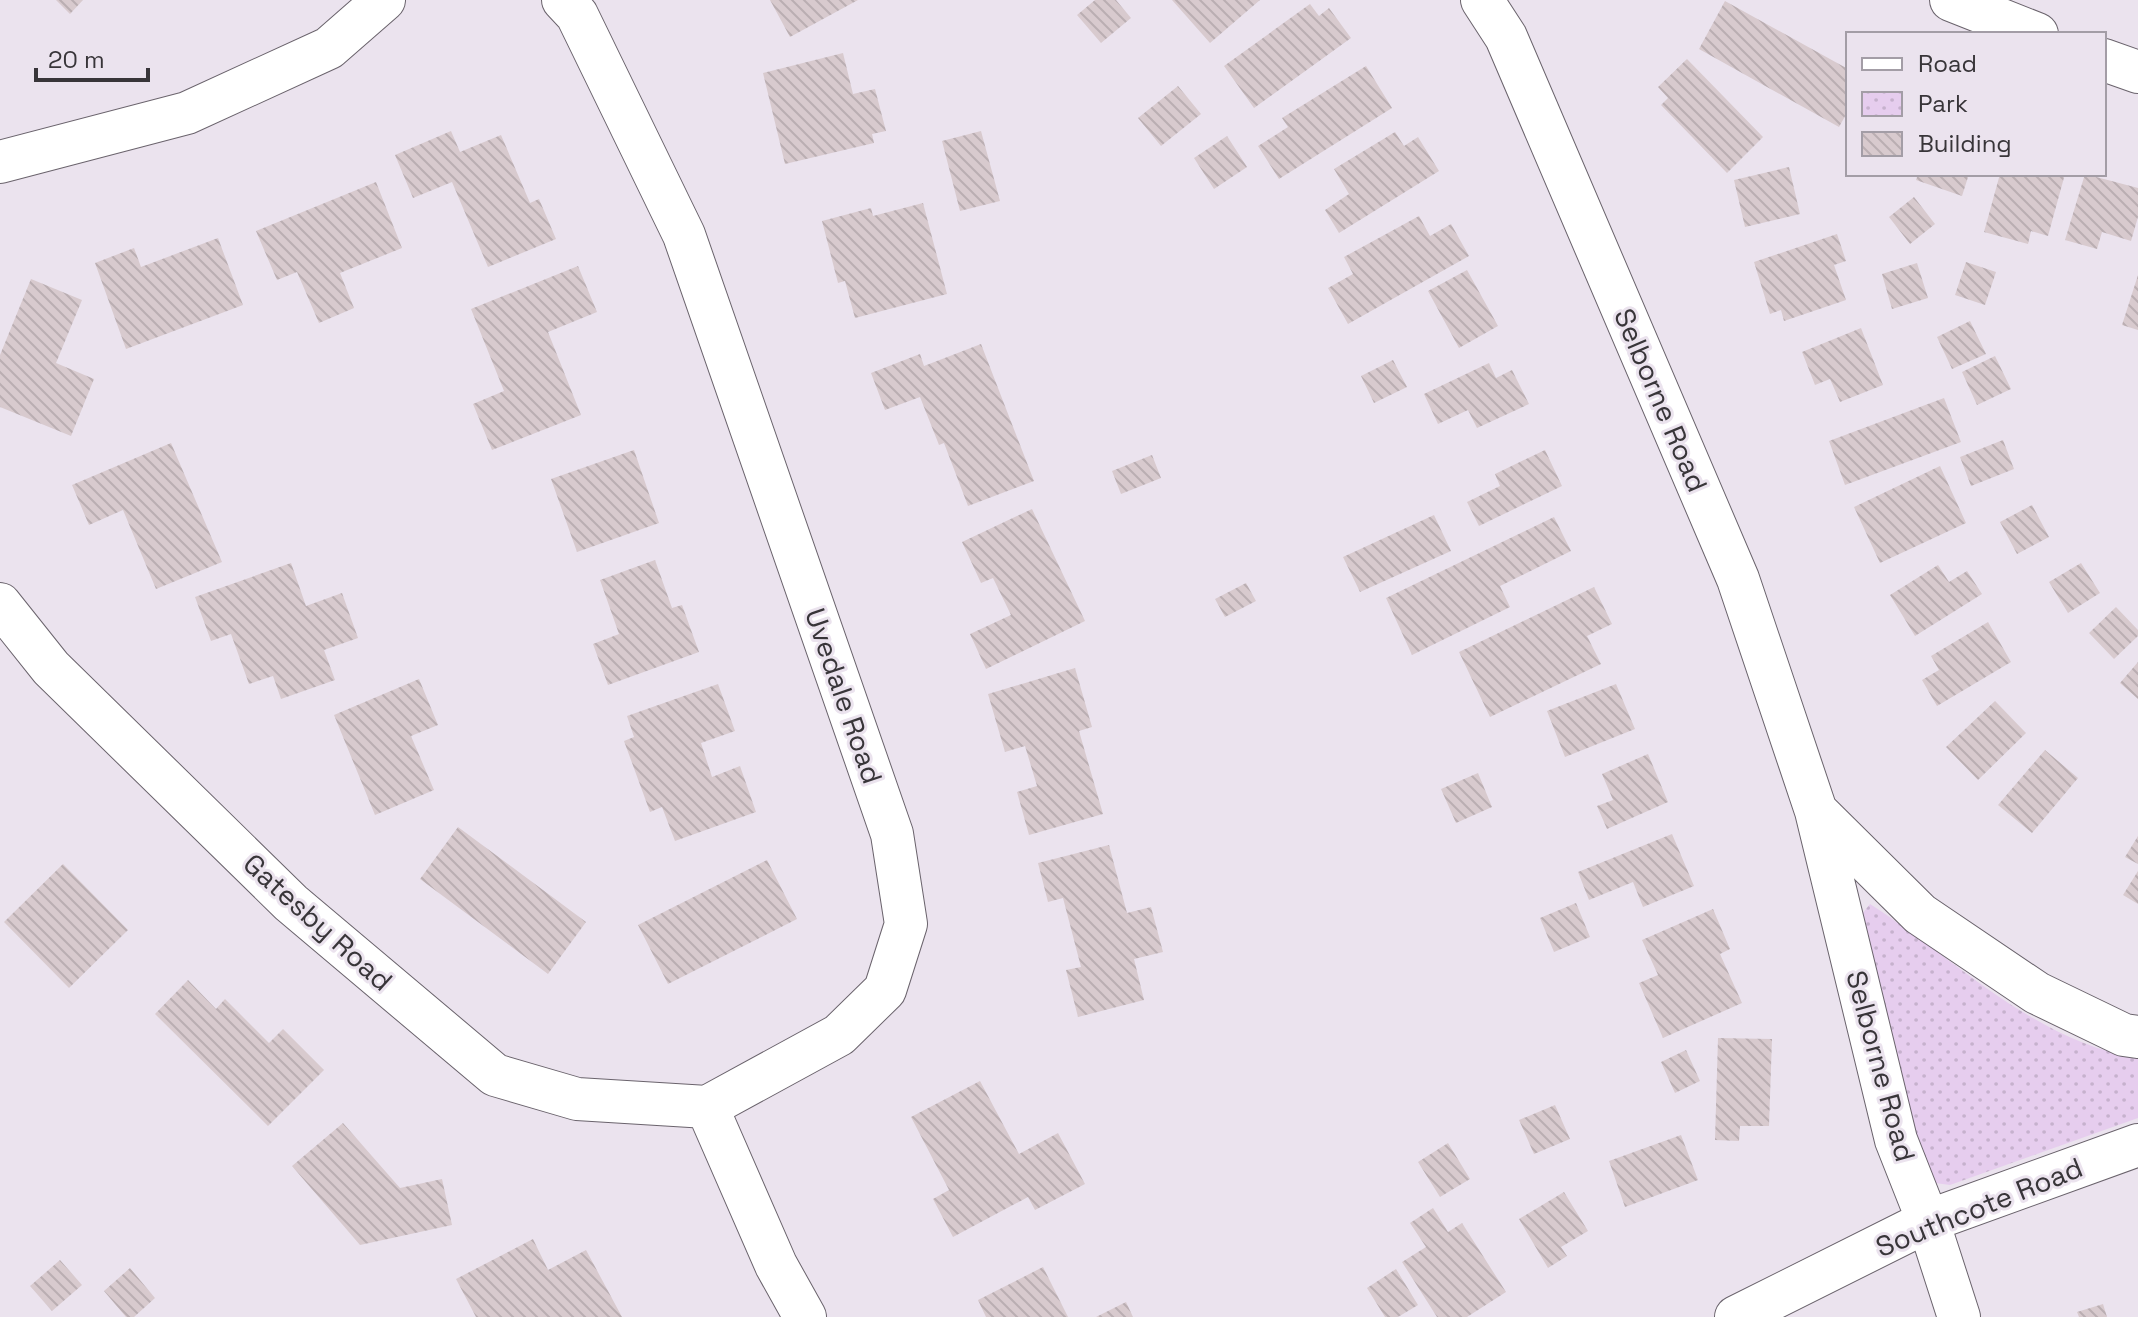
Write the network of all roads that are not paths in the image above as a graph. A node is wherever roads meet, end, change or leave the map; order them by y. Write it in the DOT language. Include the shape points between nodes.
graph roads {
  1 [pos="384,0"];
  2 [pos="563,0"];
  3 [pos="1482,0"];
  4 [pos="1951,0"];
  5 [pos="2032,32"];
  6 [pos="2106,61"];
  7 [pos="2138,72"];
  8 [pos="0,162"];
  9 [pos="0,604"];
  10 [pos="1816,811"];
  11 [pos="2138,1037"];
  12 [pos="707,1107"];
  13 [pos="2138,1145"];
  14 [pos="1928,1221"];
  15 [pos="805,1317"];
  16 [pos="1736,1317"];
  17 [pos="1959,1317"];
  1 -- 8 [label="street" via="329,48 187,113"];
  2 -- 12 [label="street, Uvedale Road" via="577,15 684,235 892,834 906,924 885,990 839,1035"];
  3 -- 10 [label="street, Selborne Road" via="1506,37 1738,579"];
  4 -- 5 [label="street"];
  6 -- 7 [label="street"];
  9 -- 12 [label="street, Gatesby Road" via="51,668 291,903 495,1075 577,1099"];
  10 -- 11 [label="street, Selborne Road" via="1920,914 2037,993"];
  10 -- 14 [label="street, Selborne Road" via="1896,1140"];
  12 -- 15 [label="street" via="776,1265"];
  13 -- 14 [label="street, Southcote Road"];
  14 -- 16 [label="street, Southcote Road"];
  14 -- 17 [label="street, Selborne Road"];
}
